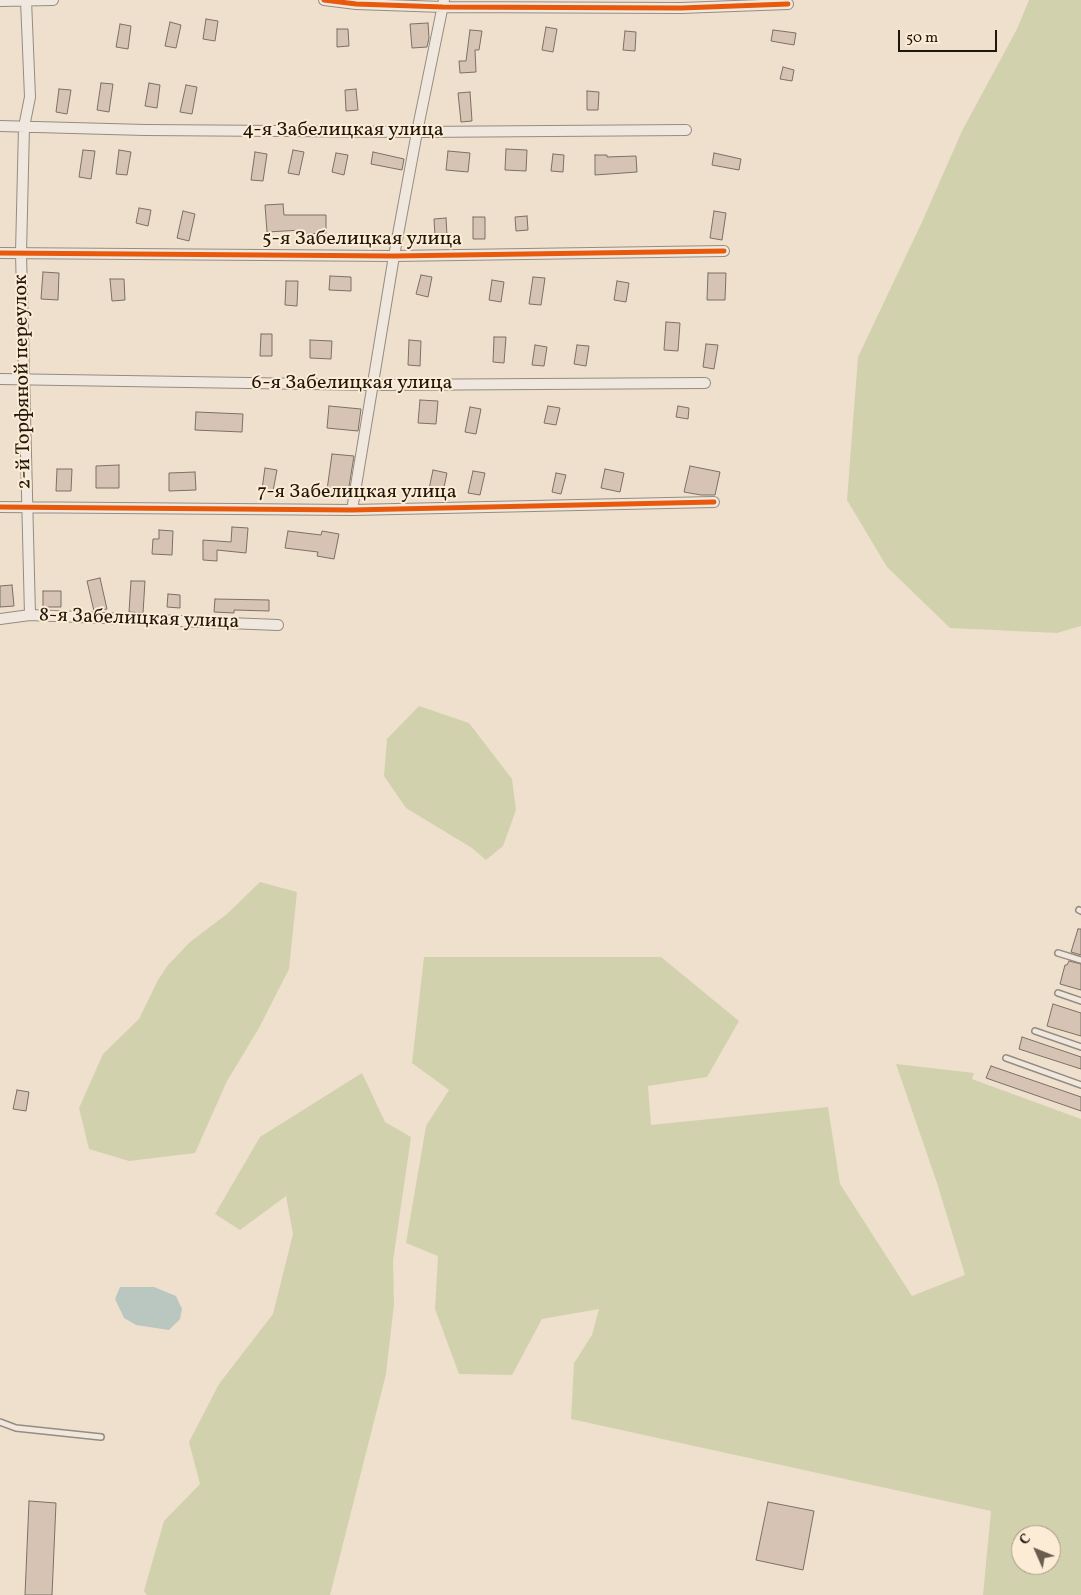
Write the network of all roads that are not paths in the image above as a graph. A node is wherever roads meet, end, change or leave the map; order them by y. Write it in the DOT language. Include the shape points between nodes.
graph roads {
  1 [pos="26,0"];
  2 [pos="52,0"];
  3 [pos="324,0"];
  4 [pos="0,1"];
  5 [pos="444,4"];
  6 [pos="788,4"];
  7 [pos="0,126"];
  8 [pos="24,127"];
  9 [pos="686,130"];
  10 [pos="417,132"];
  11 [pos="724,251"];
  12 [pos="0,253"];
  13 [pos="21,253"];
  14 [pos="394,256"];
  15 [pos="0,379"];
  16 [pos="25,380"];
  17 [pos="704,383"];
  18 [pos="373,385"];
  19 [pos="714,502"];
  20 [pos="27,507"];
  21 [pos="0,508"];
  22 [pos="352,510"];
  23 [pos="30,615"];
  24 [pos="0,619"];
  25 [pos="278,625"];
  26 [pos="1058,953"];
  27 [pos="1081,960"];
  28 [pos="1058,993"];
  29 [pos="1081,1001"];
  30 [pos="1035,1031"];
  31 [pos="1081,1047"];
  32 [pos="1006,1058"];
  33 [pos="1081,1085"];
  34 [pos="0,1422"];
  35 [pos="101,1437"];
  1 -- 2 [label="street"];
  1 -- 4 [label="street"];
  1 -- 8 [label="street, 2-й Торфяной переулок" via="30,97"];
  3 -- 5 [label="street" via="356,4"];
  5 -- 6 [label="street" via="681,8"];
  5 -- 10 [label="street"];
  7 -- 8 [label="street, 4-я Забелицкая улица"];
  8 -- 10 [label="street, 4-я Забелицкая улица"];
  8 -- 13 [label="street, 2-й Торфяной переулок"];
  9 -- 10 [label="street, 4-я Забелицкая улица"];
  10 -- 14 [label="street"];
  11 -- 14 [label="street, 5-я Забелицкая улица"];
  12 -- 13 [label="street, 5-я Забелицкая улица"];
  13 -- 14 [label="street, 5-я Забелицкая улица"];
  13 -- 16 [label="street, 2-й Торфяной переулок"];
  14 -- 18 [label="street"];
  15 -- 16 [label="street, 6-я Забелицкая улица"];
  16 -- 18 [label="street, 6-я Забелицкая улица"];
  16 -- 20 [label="street, 2-й Торфяной переулок"];
  17 -- 18 [label="street, 6-я Забелицкая улица"];
  18 -- 22 [label="street"];
  19 -- 22 [label="street, 7-я Забелицкая улица"];
  20 -- 21 [label="street, 7-я Забелицкая улица"];
  20 -- 22 [label="street, 7-я Забелицкая улица"];
  20 -- 23 [label="street, 2-й Торфяной переулок"];
  23 -- 24 [label="street, 8-я Забелицкая улица"];
  23 -- 25 [label="street, 8-я Забелицкая улица"];
  26 -- 27 [label="lane"];
  28 -- 29 [label="lane"];
  30 -- 31 [label="lane"];
  32 -- 33 [label="lane"];
  34 -- 35 [label="lane" via="16,1428"];
}
